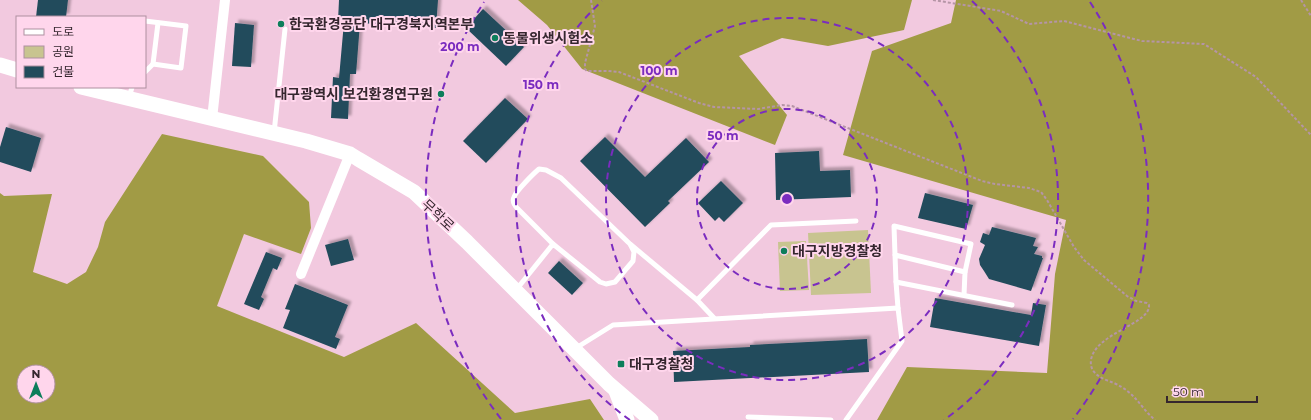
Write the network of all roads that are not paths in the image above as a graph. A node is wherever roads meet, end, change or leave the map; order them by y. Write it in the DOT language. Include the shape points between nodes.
graph roads {
  1 [pos="225,0"];
  2 [pos="146,21"];
  3 [pos="158,22"];
  4 [pos="285,29"];
  5 [pos="153,64"];
  6 [pos="0,65"];
  7 [pos="16,70"];
  8 [pos="146,71"];
  9 [pos="89,88"];
  10 [pos="131,93"];
  11 [pos="212,119"];
  12 [pos="274,134"];
  13 [pos="350,154"];
  14 [pos="856,221"];
  15 [pos="553,244"];
  16 [pos="630,244"];
  17 [pos="895,255"];
  18 [pos="965,272"];
  19 [pos="301,274"];
  20 [pos="896,282"];
  21 [pos="515,291"];
  22 [pos="964,295"];
  23 [pos="697,300"];
  24 [pos="1012,305"];
  25 [pos="898,308"];
  26 [pos="714,318"];
  27 [pos="574,349"];
  28 [pos="616,390"];
  29 [pos="748,417"];
  30 [pos="627,420"];
  31 [pos="651,420"];
  32 [pos="831,420"];
  33 [pos="846,420"];
  1 -- 11 [label="street"];
  2 -- 3 [label="lane"];
  3 -- 5 [label="lane"];
  3 -- 5 [label="lane" via="186,26 182,68"];
  4 -- 12 [label="lane"];
  5 -- 8 [label="lane"];
  6 -- 7 [label="main road"];
  9 -- 10 [label="main road, 무학로"];
  10 -- 11 [label="main road, 무학로"];
  11 -- 12 [label="main road, 무학로"];
  12 -- 13 [label="main road, 무학로"];
  13 -- 19 [label="street"];
  13 -- 21 [label="main road, 무학로" via="414,192"];
  14 -- 23 [label="lane" via="771,225"];
  15 -- 16 [label="lane" via="600,282 606,284 614,282 632,261 634,252"];
  15 -- 16 [label="lane" via="515,206 514,201 516,193 539,169 561,178"];
  15 -- 21 [label="lane"];
  16 -- 23 [label="lane"];
  17 -- 18 [label="lane"];
  17 -- 18 [label="lane" via="894,226 970,244"];
  17 -- 20 [label="lane"];
  18 -- 22 [label="lane"];
  20 -- 22 [label="lane"];
  20 -- 25 [label="lane"];
  21 -- 27 [label="main road, 무학로"];
  22 -- 24 [label="lane"];
  23 -- 26 [label="lane"];
  25 -- 26 [label="lane"];
  25 -- 33 [label="lane" via="902,341"];
  26 -- 27 [label="lane" via="613,324"];
  27 -- 28 [label="main road, 무학로"];
  28 -- 30 [label="main road, 무학로"];
  28 -- 31 [label="main road, 무학로"];
  29 -- 32 [label="lane"];
}
